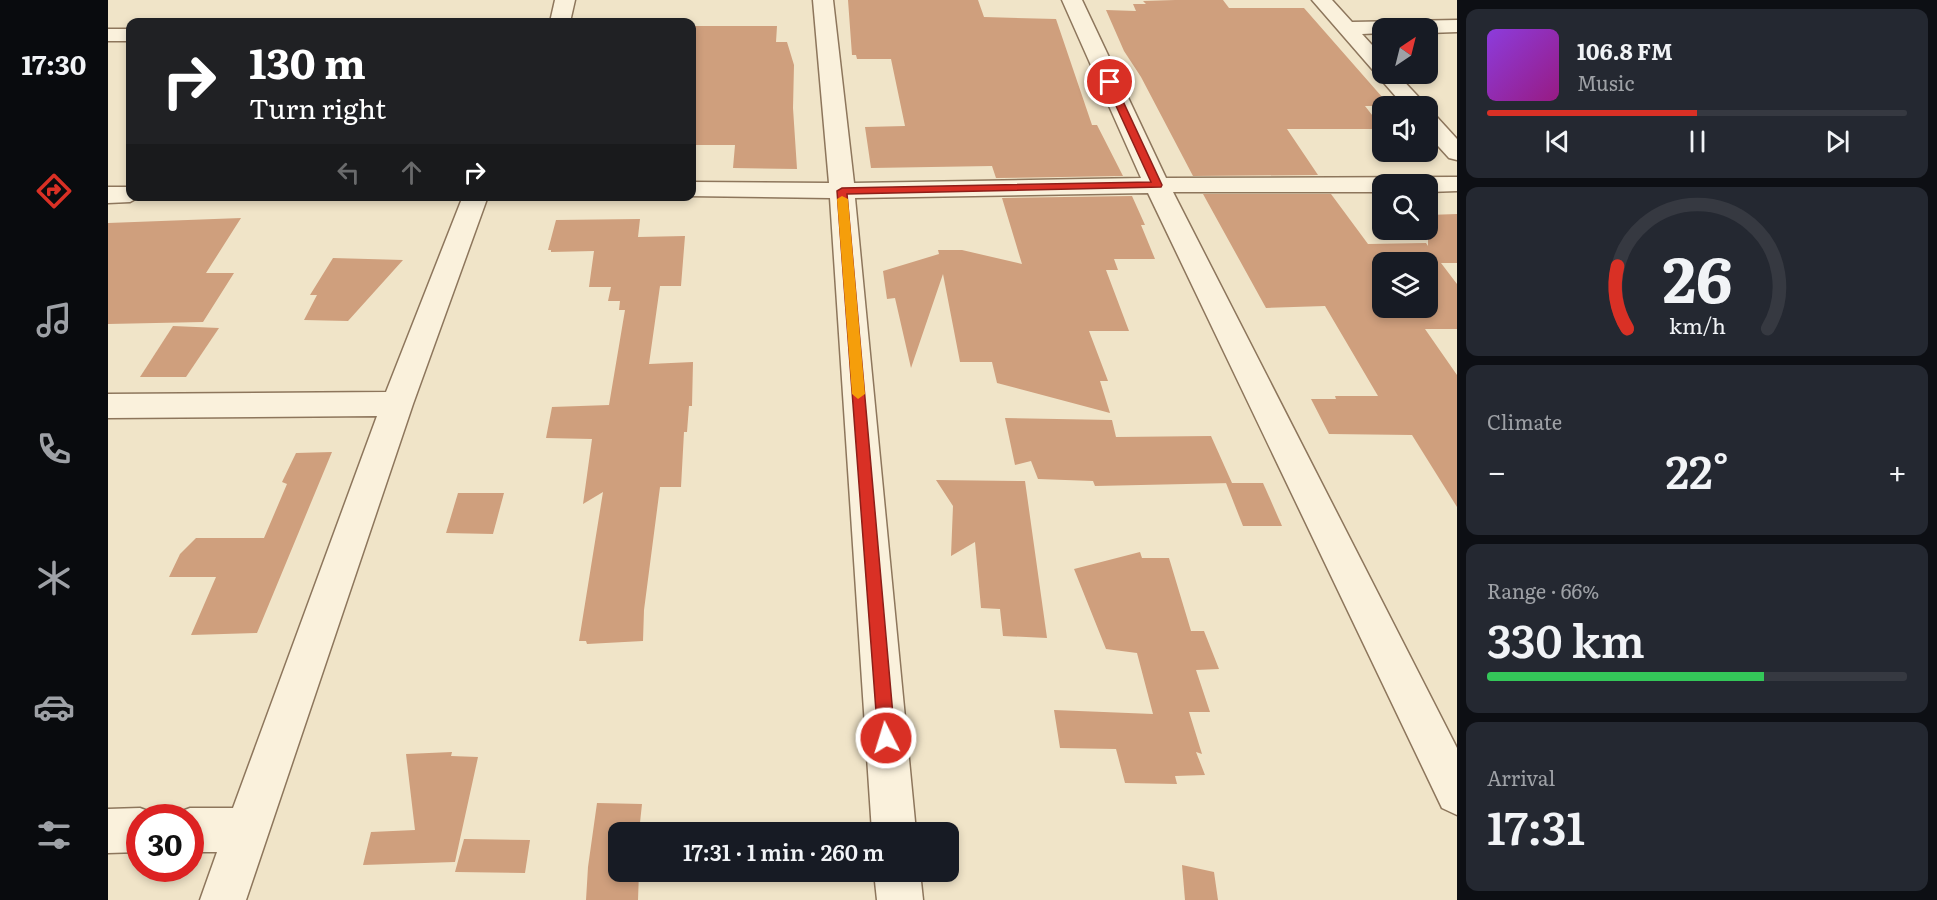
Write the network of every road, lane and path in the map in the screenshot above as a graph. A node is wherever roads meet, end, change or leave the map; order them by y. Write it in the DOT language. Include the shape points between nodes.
graph roads {
  1 [pos="565,0"];
  2 [pos="823,0"];
  3 [pos="1071,0"];
  4 [pos="1322,0"];
  5 [pos="561,18"];
  6 [pos="1457,26"];
  7 [pos="1346,28"];
  8 [pos="108,35"];
  9 [pos="126,35"];
  10 [pos="1372,58"];
  11 [pos="1395,84"];
  12 [pos="1407,96"];
  13 [pos="1438,132"];
  14 [pos="1457,153"];
  15 [pos="1457,184"];
  16 [pos="1157,185"];
  17 [pos="696,190"];
  18 [pos="842,191"];
  19 [pos="126,194"];
  20 [pos="108,195"];
  21 [pos="474,201"];
  22 [pos="397,404"];
  23 [pos="108,406"];
  24 [pos="1457,793"];
  25 [pos="893,822"];
  26 [pos="126,830"];
  27 [pos="204,830"];
  28 [pos="249,830"];
  29 [pos="108,831"];
  30 [pos="898,882"];
  31 [pos="223,900"];
  32 [pos="900,900"];
  1 -- 5 [label="street"];
  2 -- 18 [label="street"];
  3 -- 16 [label="street"];
  4 -- 7 [label="street"];
  6 -- 7 [label="street"];
  7 -- 10 [label="street"];
  8 -- 9 [label="street"];
  11 -- 12 [label="street"];
  13 -- 14 [label="street"];
  15 -- 16 [label="street"];
  16 -- 18 [label="street"];
  16 -- 24 [label="street"];
  17 -- 18 [label="street"];
  18 -- 25 [label="street"];
  19 -- 20 [label="street"];
  21 -- 22 [label="street"];
  22 -- 23 [label="street"];
  22 -- 28 [label="street"];
  26 -- 29 [label="street"];
  27 -- 28 [label="street"];
  28 -- 31 [label="street"];
  30 -- 32 [label="street"];
}
